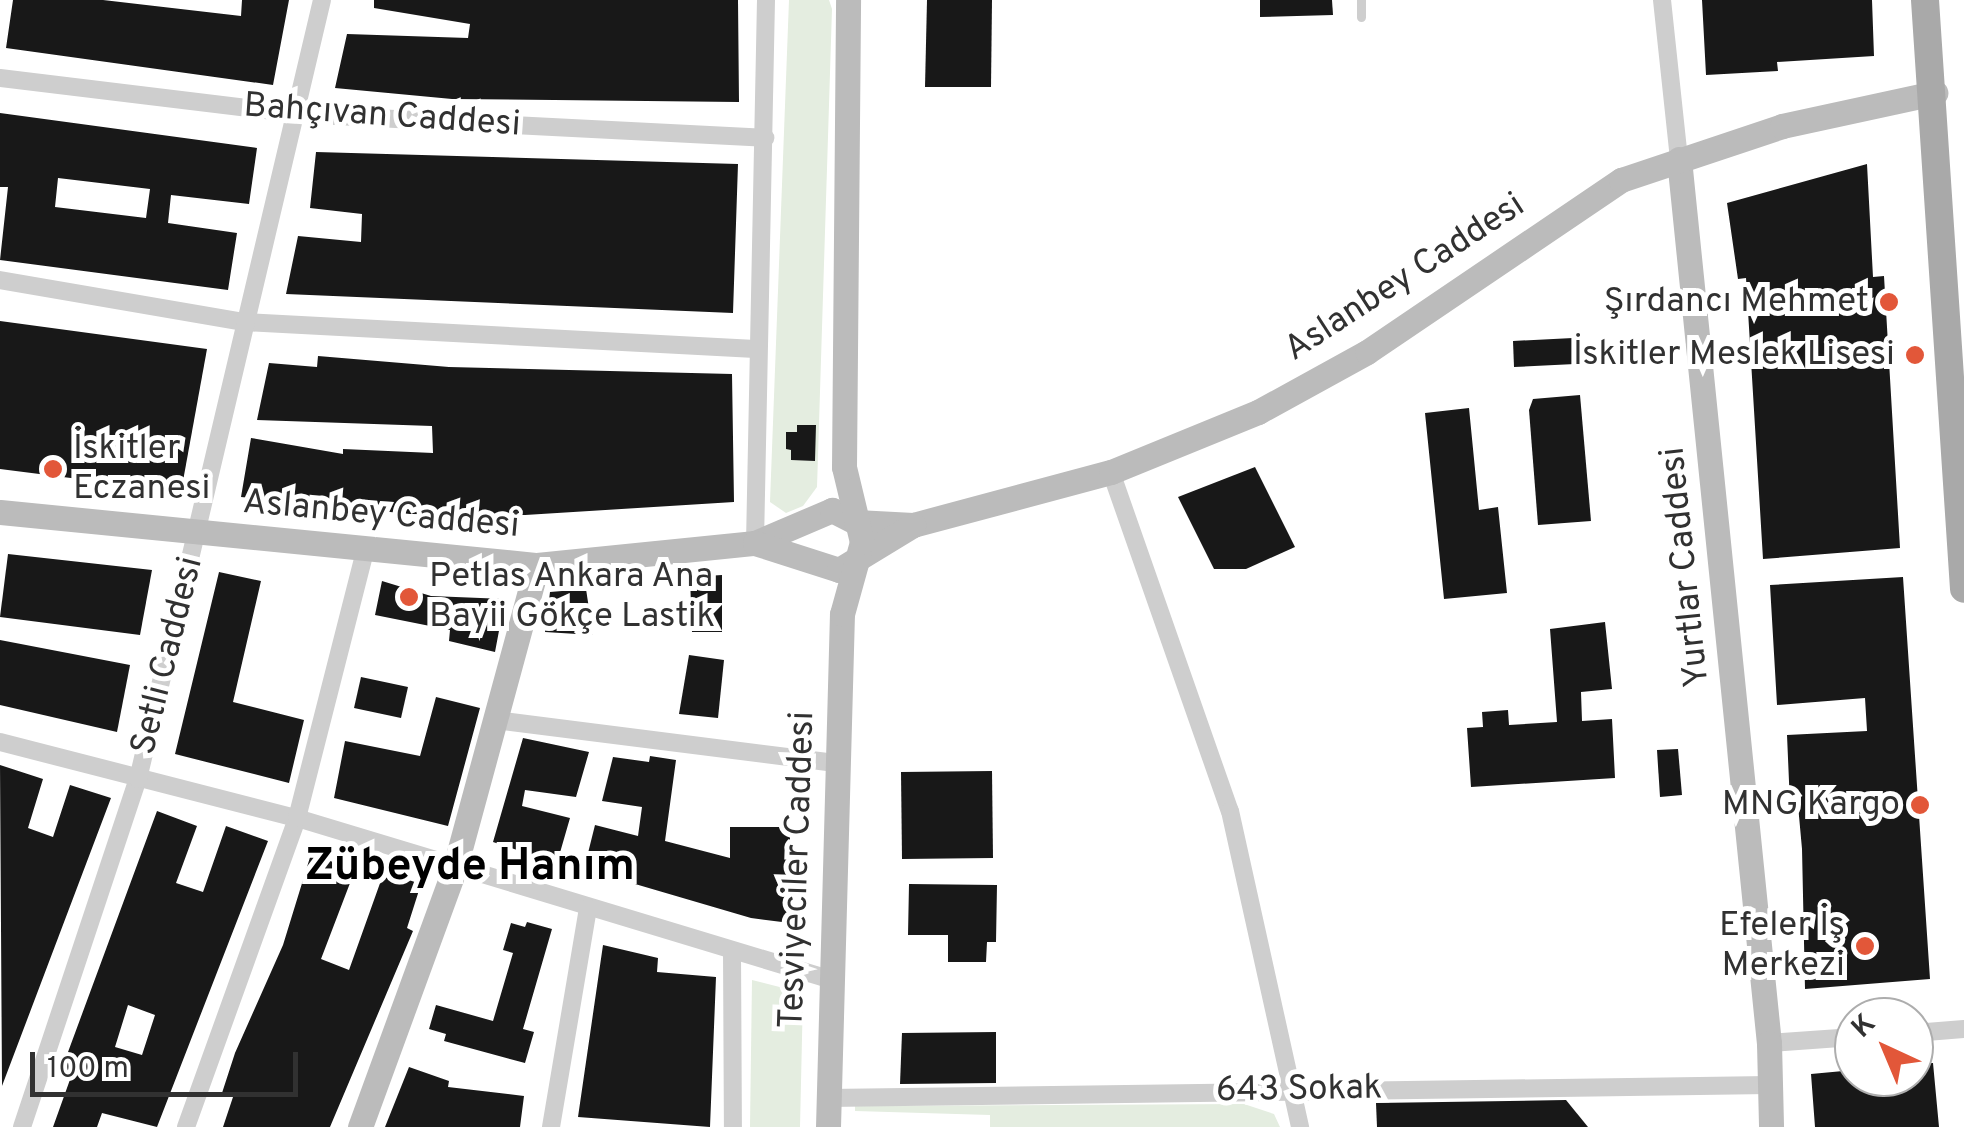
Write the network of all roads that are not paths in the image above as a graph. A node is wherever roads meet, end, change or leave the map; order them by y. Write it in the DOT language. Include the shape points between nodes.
graph roads {
  1 [pos="322,0"];
  2 [pos="766,0"];
  3 [pos="848,0"];
  4 [pos="1361,0"];
  5 [pos="1662,0"];
  6 [pos="1916,0"];
  7 [pos="1925,0"];
  8 [pos="1361,17"];
  9 [pos="1928,44"];
  10 [pos="0,78"];
  11 [pos="1935,93"];
  12 [pos="296,114"];
  13 [pos="765,138"];
  14 [pos="1680,159"];
  15 [pos="0,280"];
  16 [pos="244,322"];
  17 [pos="755,349"];
  18 [pos="844,467"];
  19 [pos="1111,472"];
  20 [pos="0,512"];
  21 [pos="812,517"];
  22 [pos="856,522"];
  23 [pos="912,524"];
  24 [pos="198,532"];
  25 [pos="756,543"];
  26 [pos="364,552"];
  27 [pos="860,553"];
  28 [pos="537,564"];
  29 [pos="812,564"];
  30 [pos="1964,589"];
  31 [pos="842,614"];
  32 [pos="495,720"];
  33 [pos="0,742"];
  34 [pos="835,763"];
  35 [pos="138,779"];
  36 [pos="296,818"];
  37 [pos="455,867"];
  38 [pos="588,908"];
  39 [pos="732,952"];
  40 [pos="829,979"];
  41 [pos="1964,1029"];
  42 [pos="1934,1031"];
  43 [pos="1834,1038"];
  44 [pos="1769,1042"];
  45 [pos="1769,1085"];
  46 [pos="1294,1090"];
  47 [pos="828,1098"];
  48 [pos="22,1127"];
  49 [pos="186,1127"];
  50 [pos="360,1127"];
  51 [pos="550,1127"];
  52 [pos="733,1127"];
  53 [pos="828,1127"];
  54 [pos="1300,1127"];
  55 [pos="1771,1127"];
  1 -- 12 [label="street, Setli Caddesi"];
  2 -- 13 [label="street"];
  3 -- 18 [label="street"];
  4 -- 8 [label="lane"];
  5 -- 14 [label="street, Yurtlar Caddesi"];
  6 -- 9 [label="main road"];
  7 -- 9 [label="main road"];
  9 -- 11 [label="main road"];
  10 -- 12 [label="street, Bahçıvan Caddesi"];
  11 -- 14 [label="street, Aslanbey Caddesi" via="1782,126"];
  11 -- 30 [label="main road"];
  12 -- 13 [label="street, Bahçıvan Caddesi"];
  12 -- 16 [label="street, Setli Caddesi"];
  13 -- 17 [label="street"];
  14 -- 19 [label="street, Aslanbey Caddesi" via="1621,180 1336,369 1258,412"];
  14 -- 44 [label="street, Yurtlar Caddesi"];
  15 -- 16 [label="street"];
  16 -- 17 [label="street"];
  16 -- 24 [label="street, Setli Caddesi"];
  17 -- 25 [label="street"];
  18 -- 21 [label="street"];
  18 -- 22 [label="street"];
  19 -- 23 [label="street, Aslanbey Caddesi"];
  19 -- 46 [label="street" via="1230,811"];
  20 -- 24 [label="street, Aslanbey Caddesi"];
  21 -- 22 [label="street" via="832,510"];
  21 -- 25 [label="street"];
  21 -- 29 [label="street" via="802,535"];
  22 -- 23 [label="street"];
  22 -- 27 [label="street"];
  23 -- 27 [label="street"];
  24 -- 26 [label="street, Aslanbey Caddesi"];
  24 -- 35 [label="street, Setli Caddesi"];
  25 -- 28 [label="street, Aslanbey Caddesi"];
  25 -- 29 [label="street"];
  26 -- 28 [label="street, Aslanbey Caddesi"];
  26 -- 36 [label="street"];
  27 -- 29 [label="street" via="840,570"];
  27 -- 31 [label="street, Tesviyeciler Caddesi"];
  28 -- 32 [label="street"];
  29 -- 31 [label="street"];
  31 -- 34 [label="street, Tesviyeciler Caddesi"];
  32 -- 34 [label="street"];
  32 -- 37 [label="street"];
  33 -- 35 [label="street"];
  34 -- 40 [label="street, Tesviyeciler Caddesi"];
  35 -- 36 [label="street"];
  35 -- 48 [label="street, Setli Caddesi"];
  36 -- 37 [label="street"];
  36 -- 49 [label="street"];
  37 -- 38 [label="street"];
  37 -- 50 [label="street"];
  38 -- 39 [label="street"];
  38 -- 51 [label="street"];
  39 -- 40 [label="street"];
  39 -- 52 [label="street"];
  40 -- 47 [label="street, Tesviyeciler Caddesi"];
  41 -- 42 [label="street"];
  43 -- 44 [label="street"];
  44 -- 45 [label="street, Yurtlar Caddesi"];
  45 -- 46 [label="street, 643 Sokak"];
  45 -- 55 [label="street, Yurtlar Caddesi"];
  46 -- 47 [label="street, 643 Sokak"];
  46 -- 54 [label="street"];
  47 -- 53 [label="street, Tesviyeciler Caddesi"];
}
